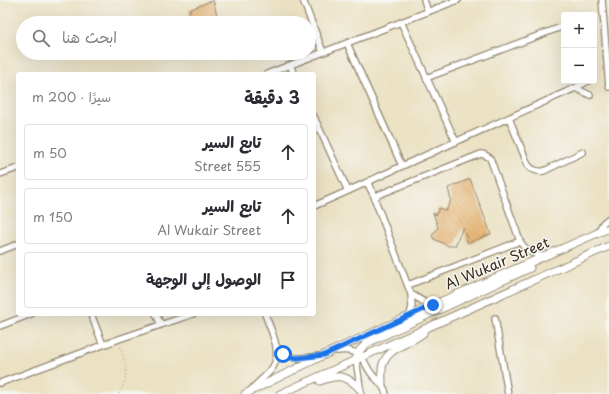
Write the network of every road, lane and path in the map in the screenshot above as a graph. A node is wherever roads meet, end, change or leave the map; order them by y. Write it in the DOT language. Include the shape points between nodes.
graph roads {
  1 [pos="303,0"];
  2 [pos="424,0"];
  3 [pos="458,0"];
  4 [pos="602,0"];
  5 [pos="428,12"];
  6 [pos="309,16"];
  7 [pos="402,22"];
  8 [pos="561,27"];
  9 [pos="604,27"];
  10 [pos="609,32"];
  11 [pos="316,34"];
  12 [pos="347,43"];
  13 [pos="323,52"];
  14 [pos="316,55"];
  15 [pos="303,60"];
  16 [pos="290,65"];
  17 [pos="272,72"];
  18 [pos="293,72"];
  19 [pos="426,78"];
  20 [pos="582,84"];
  21 [pos="609,87"];
  22 [pos="575,88"];
  23 [pos="590,95"];
  24 [pos="509,118"];
  25 [pos="316,121"];
  26 [pos="456,142"];
  27 [pos="583,152"];
  28 [pos="402,166"];
  29 [pos="16,169"];
  30 [pos="0,174"];
  31 [pos="367,182"];
  32 [pos="348,191"];
  33 [pos="375,198"];
  34 [pos="316,205"];
  35 [pos="609,218"];
  36 [pos="609,228"];
  37 [pos="597,234"];
  38 [pos="520,241"];
  39 [pos="16,245"];
  40 [pos="609,246"];
  41 [pos="0,251"];
  42 [pos="544,257"];
  43 [pos="408,284"];
  44 [pos="411,294"];
  45 [pos="433,305"];
  46 [pos="410,315"];
  47 [pos="26,316"];
  48 [pos="92,316"];
  49 [pos="157,316"];
  50 [pos="187,316"];
  51 [pos="266,316"];
  52 [pos="495,318"];
  53 [pos="161,325"];
  54 [pos="0,326"];
  55 [pos="426,328"];
  56 [pos="119,339"];
  57 [pos="102,345"];
  58 [pos="277,347"];
  59 [pos="327,354"];
  60 [pos="359,357"];
  61 [pos="0,383"];
  62 [pos="305,383"];
  63 [pos="382,384"];
  64 [pos="361,392"];
  65 [pos="246,393"];
  66 [pos="119,394"];
  67 [pos="280,394"];
  68 [pos="386,394"];
  69 [pos="508,394"];
  1 -- 6 [label="street"];
  2 -- 5 [label="street"];
  3 -- 5 [label="street"];
  4 -- 9 [label="street"];
  5 -- 7 [label="street"];
  7 -- 12 [label="street"];
  7 -- 19 [label="street"];
  8 -- 19 [label="street"];
  9 -- 10 [label="street"];
  9 -- 21 [label="street"];
  11 -- 13 [label="street"];
  12 -- 13 [label="street"];
  12 -- 28 [label="street"];
  13 -- 14 [label="street"];
  15 -- 16 [label="street"];
  16 -- 17 [label="street"];
  16 -- 18 [label="street"];
  19 -- 26 [label="street"];
  20 -- 22 [label="street"];
  22 -- 23 [label="street"];
  22 -- 24 [label="street"];
  24 -- 26 [label="street"];
  24 -- 27 [label="street" via="528,165 534,170 544,171"];
  25 -- 32 [label="street"];
  26 -- 28 [label="street"];
  28 -- 31 [label="street"];
  29 -- 30 [label="street"];
  31 -- 32 [label="street"];
  31 -- 33 [label="street"];
  32 -- 34 [label="street"];
  33 -- 38 [label="street" via="481,154 485,155 490,158"];
  33 -- 43 [label="street"];
  35 -- 37 [label="street" via="600,226"];
  36 -- 37 [label="main road, Al Wukair Street"];
  37 -- 42 [label="main road, Al Wukair Street"];
  38 -- 42 [label="street" via="530,252"];
  38 -- 43 [label="street"];
  39 -- 41 [label="street"];
  40 -- 55 [label="main road, Al Wukair Street"];
  42 -- 45 [label="main road, Al Wukair Street"];
  42 -- 60 [label="main road" via="521,272 367,343"];
  43 -- 44 [label="street"];
  44 -- 45 [label="street"];
  44 -- 46 [label="street"];
  45 -- 46 [label="main road, Al Wukair Street"];
  46 -- 59 [label="main road, Al Wukair Street"];
  47 -- 54 [label="street"];
  48 -- 57 [label="street"];
  49 -- 53 [label="street"];
  50 -- 53 [label="street"];
  51 -- 58 [label="street"];
  52 -- 69 [label="street"];
  53 -- 56 [label="street"];
  55 -- 60 [label="main road, Al Wukair Street"];
  55 -- 63 [label="main road" via="423,334 389,355 383,366"];
  56 -- 57 [label="street"];
  56 -- 66 [label="path" via="126,369"];
  57 -- 61 [label="street"];
  58 -- 59 [label="street" via="283,354 294,358"];
  58 -- 65 [label="street" via="273,367"];
  59 -- 60 [label="street" via="348,350"];
  59 -- 65 [label="main road, Al Wukair Street"];
  60 -- 62 [label="main road, Al Wukair Street"];
  60 -- 63 [label="street"];
  60 -- 64 [label="street"];
  62 -- 64 [label="main road" via="313,384 332,376 339,376 350,380"];
  62 -- 67 [label="main road, Al Wukair Street"];
  63 -- 68 [label="street"];
}
